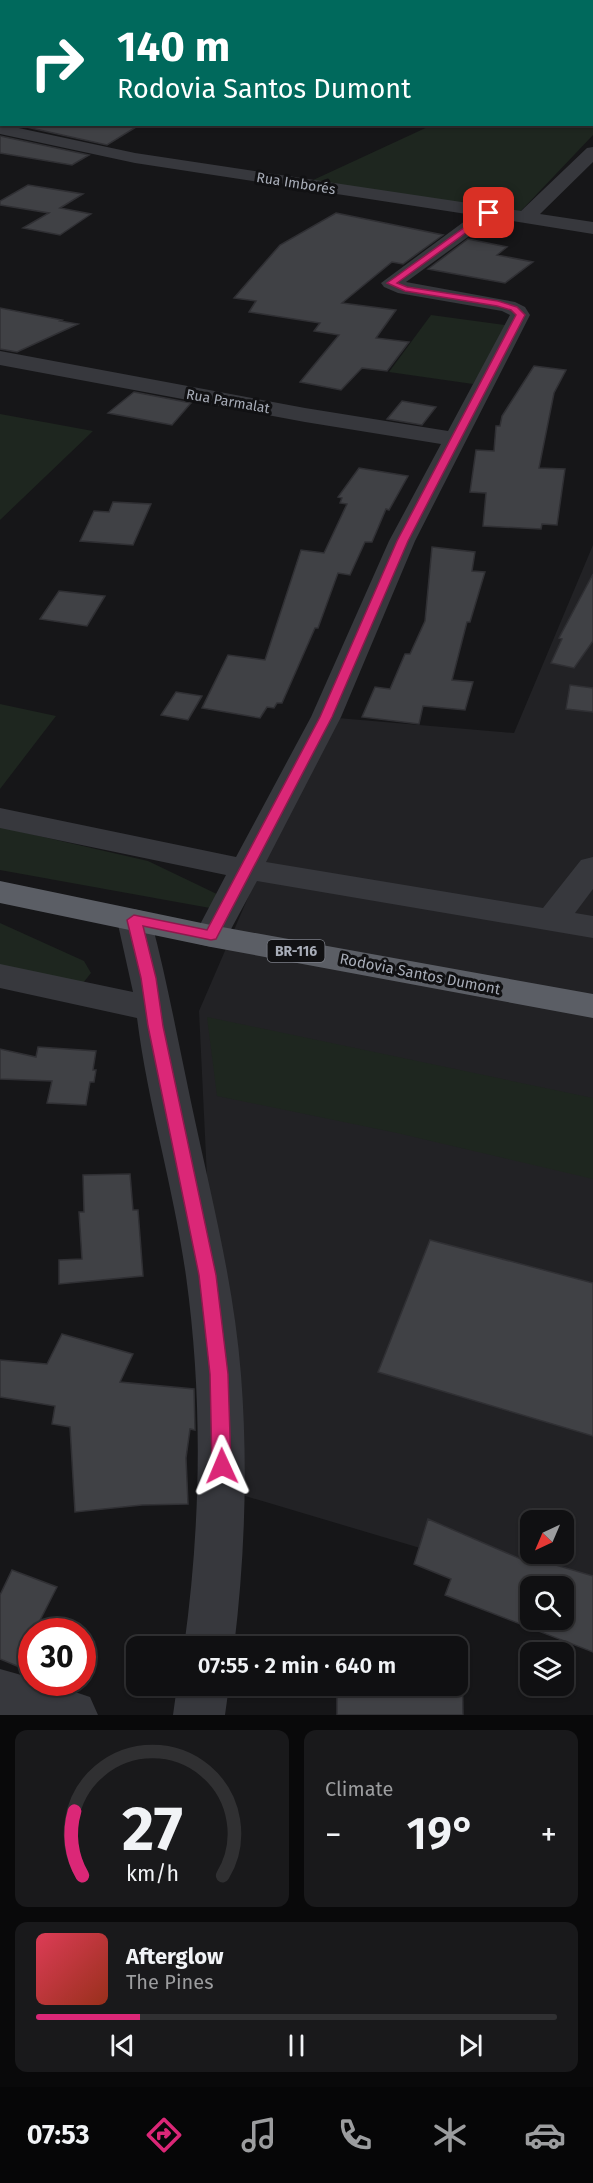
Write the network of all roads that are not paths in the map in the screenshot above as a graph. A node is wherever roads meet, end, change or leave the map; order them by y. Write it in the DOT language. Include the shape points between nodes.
graph roads {
  1 [pos="0,129"];
  2 [pos="593,152"];
  3 [pos="489,213"];
  4 [pos="525,218"];
  5 [pos="593,228"];
  6 [pos="0,358"];
  7 [pos="456,439"];
  8 [pos="0,818"];
  9 [pos="593,867"];
  10 [pos="245,869"];
  11 [pos="0,892"];
  12 [pos="134,920"];
  13 [pos="550,920"];
  14 [pos="593,927"];
  15 [pos="211,936"];
  16 [pos="0,976"];
  17 [pos="593,1006"];
  18 [pos="153,1009"];
  19 [pos="210,1636"];
  20 [pos="0,1694"];
  21 [pos="202,1696"];
  22 [pos="72,1715"];
  23 [pos="199,1715"];
  1 -- 3 [label="street, Rua Imborés" via="135,158"];
  2 -- 4 [label="street"];
  3 -- 4 [label="street, Rua Imborés"];
  3 -- 7 [label="street" via="391,283 405,289 498,303 514,308 520,315"];
  4 -- 5 [label="street, Rua Imborés"];
  6 -- 7 [label="street, Rua Parmalat"];
  7 -- 10 [label="street" via="402,541 326,717"];
  8 -- 10 [label="street"];
  9 -- 13 [label="street"];
  10 -- 13 [label="street"];
  10 -- 15 [label="street"];
  11 -- 12 [label="highway, Rodovia Santos Dumont / BR-116"];
  12 -- 15 [label="highway, Rodovia Santos Dumont / BR-116"];
  12 -- 18 [label="street"];
  13 -- 14 [label="street"];
  15 -- 17 [label="highway, Rodovia Santos Dumont / BR-116"];
  16 -- 18 [label="street"];
  18 -- 19 [label="street" via="207,1275 219,1374 222,1489"];
  20 -- 22 [label="street"];
  21 -- 23 [label="street"];
}
